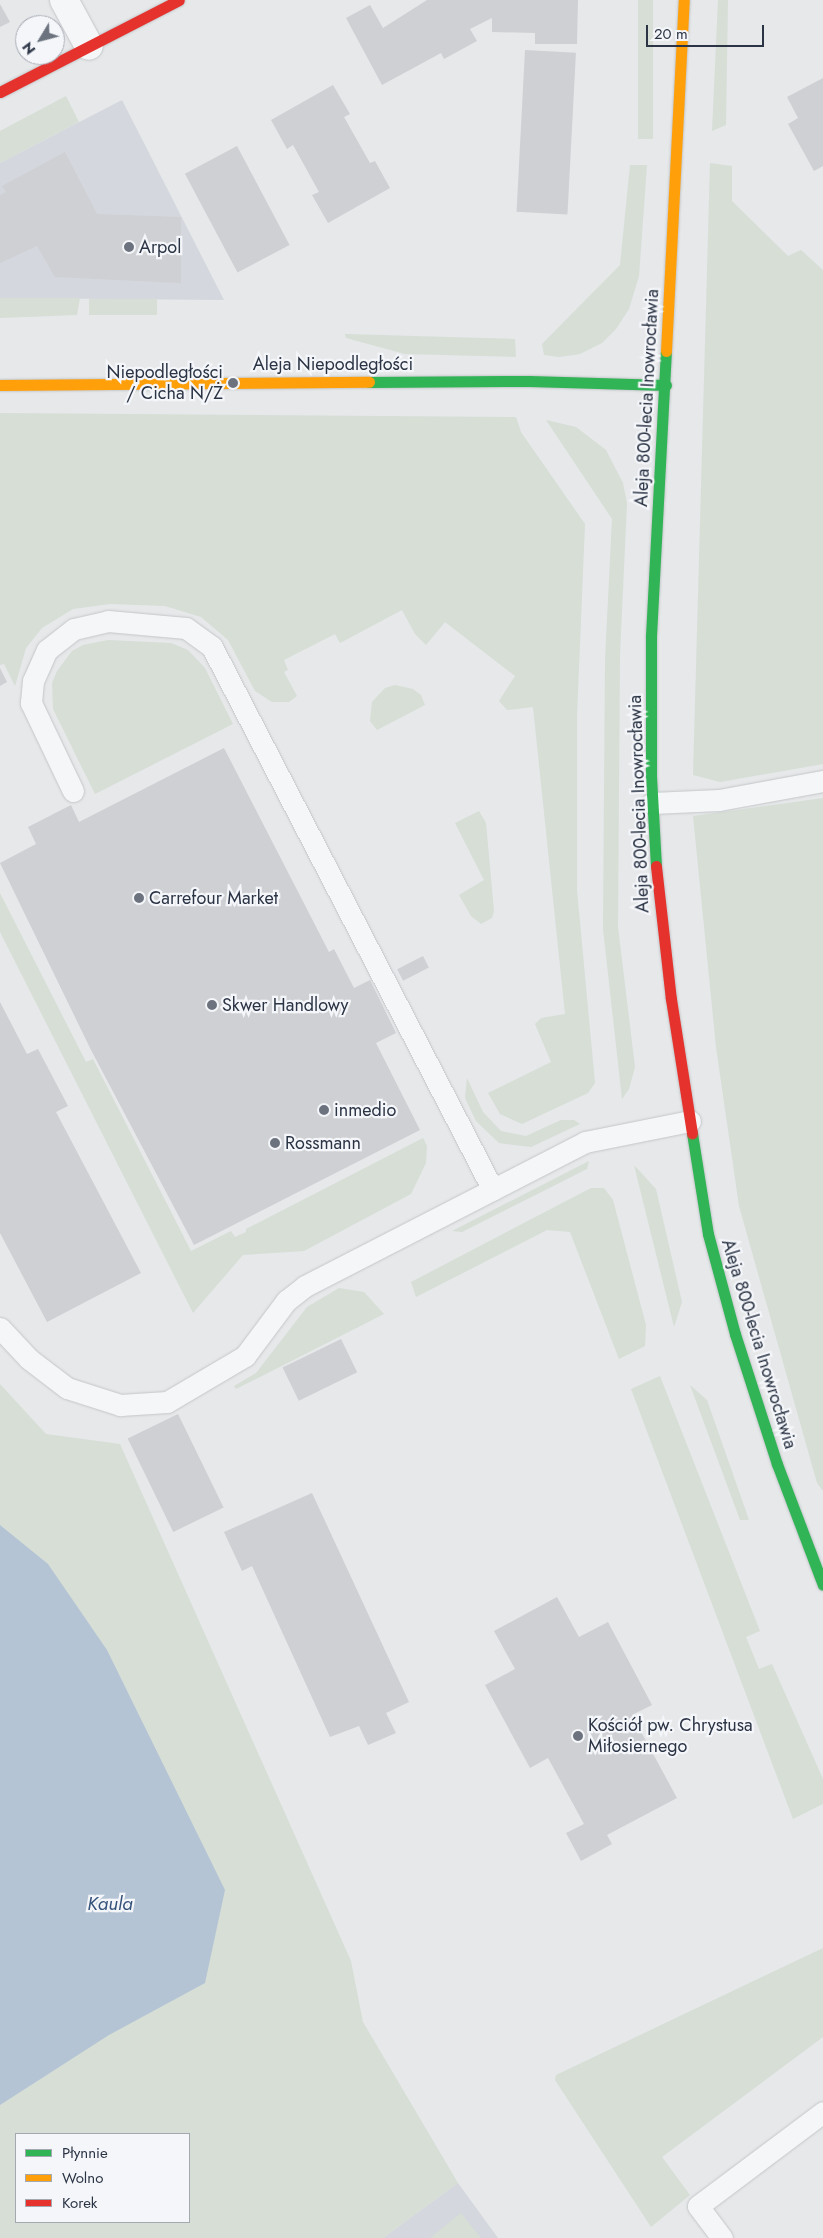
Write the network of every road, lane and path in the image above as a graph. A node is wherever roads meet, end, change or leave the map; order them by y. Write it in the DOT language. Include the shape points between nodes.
graph roads {
  1 [pos="64,0"];
  2 [pos="179,0"];
  3 [pos="684,0"];
  4 [pos="89,46"];
  5 [pos="0,92"];
  6 [pos="0,385"];
  7 [pos="666,385"];
  8 [pos="823,781"];
  9 [pos="73,791"];
  10 [pos="652,803"];
  11 [pos="690,1121"];
  12 [pos="493,1190"];
  13 [pos="0,1328"];
  14 [pos="818,1557"];
  15 [pos="823,1585"];
  16 [pos="823,2112"];
  17 [pos="722,2238"];
  1 -- 4 [label="street"];
  2 -- 4 [label="street"];
  3 -- 7 [label="street, Aleja 800-lecia Inowrocławia"];
  4 -- 5 [label="street"];
  6 -- 7 [label="street, Aleja Niepodległości" via="529,380"];
  7 -- 10 [label="street, Aleja 800-lecia Inowrocławia" via="651,636"];
  8 -- 10 [label="lane" via="719,800"];
  9 -- 12 [label="lane" via="31,704 38,666 52,645 74,629 108,621 186,628 212,647"];
  10 -- 11 [label="street, Aleja 800-lecia Inowrocławia" via="658,894"];
  11 -- 12 [label="lane" via="585,1142"];
  11 -- 14 [label="street, Aleja 800-lecia Inowrocławia" via="708,1234 734,1334 777,1464"];
  12 -- 13 [label="lane" via="305,1286 286,1301 245,1356 228,1369 167,1402 120,1405 67,1388 29,1359"];
  14 -- 15 [label="street, Aleja 800-lecia Inowrocławia"];
  16 -- 17 [label="lane" via="698,2206"];
}
